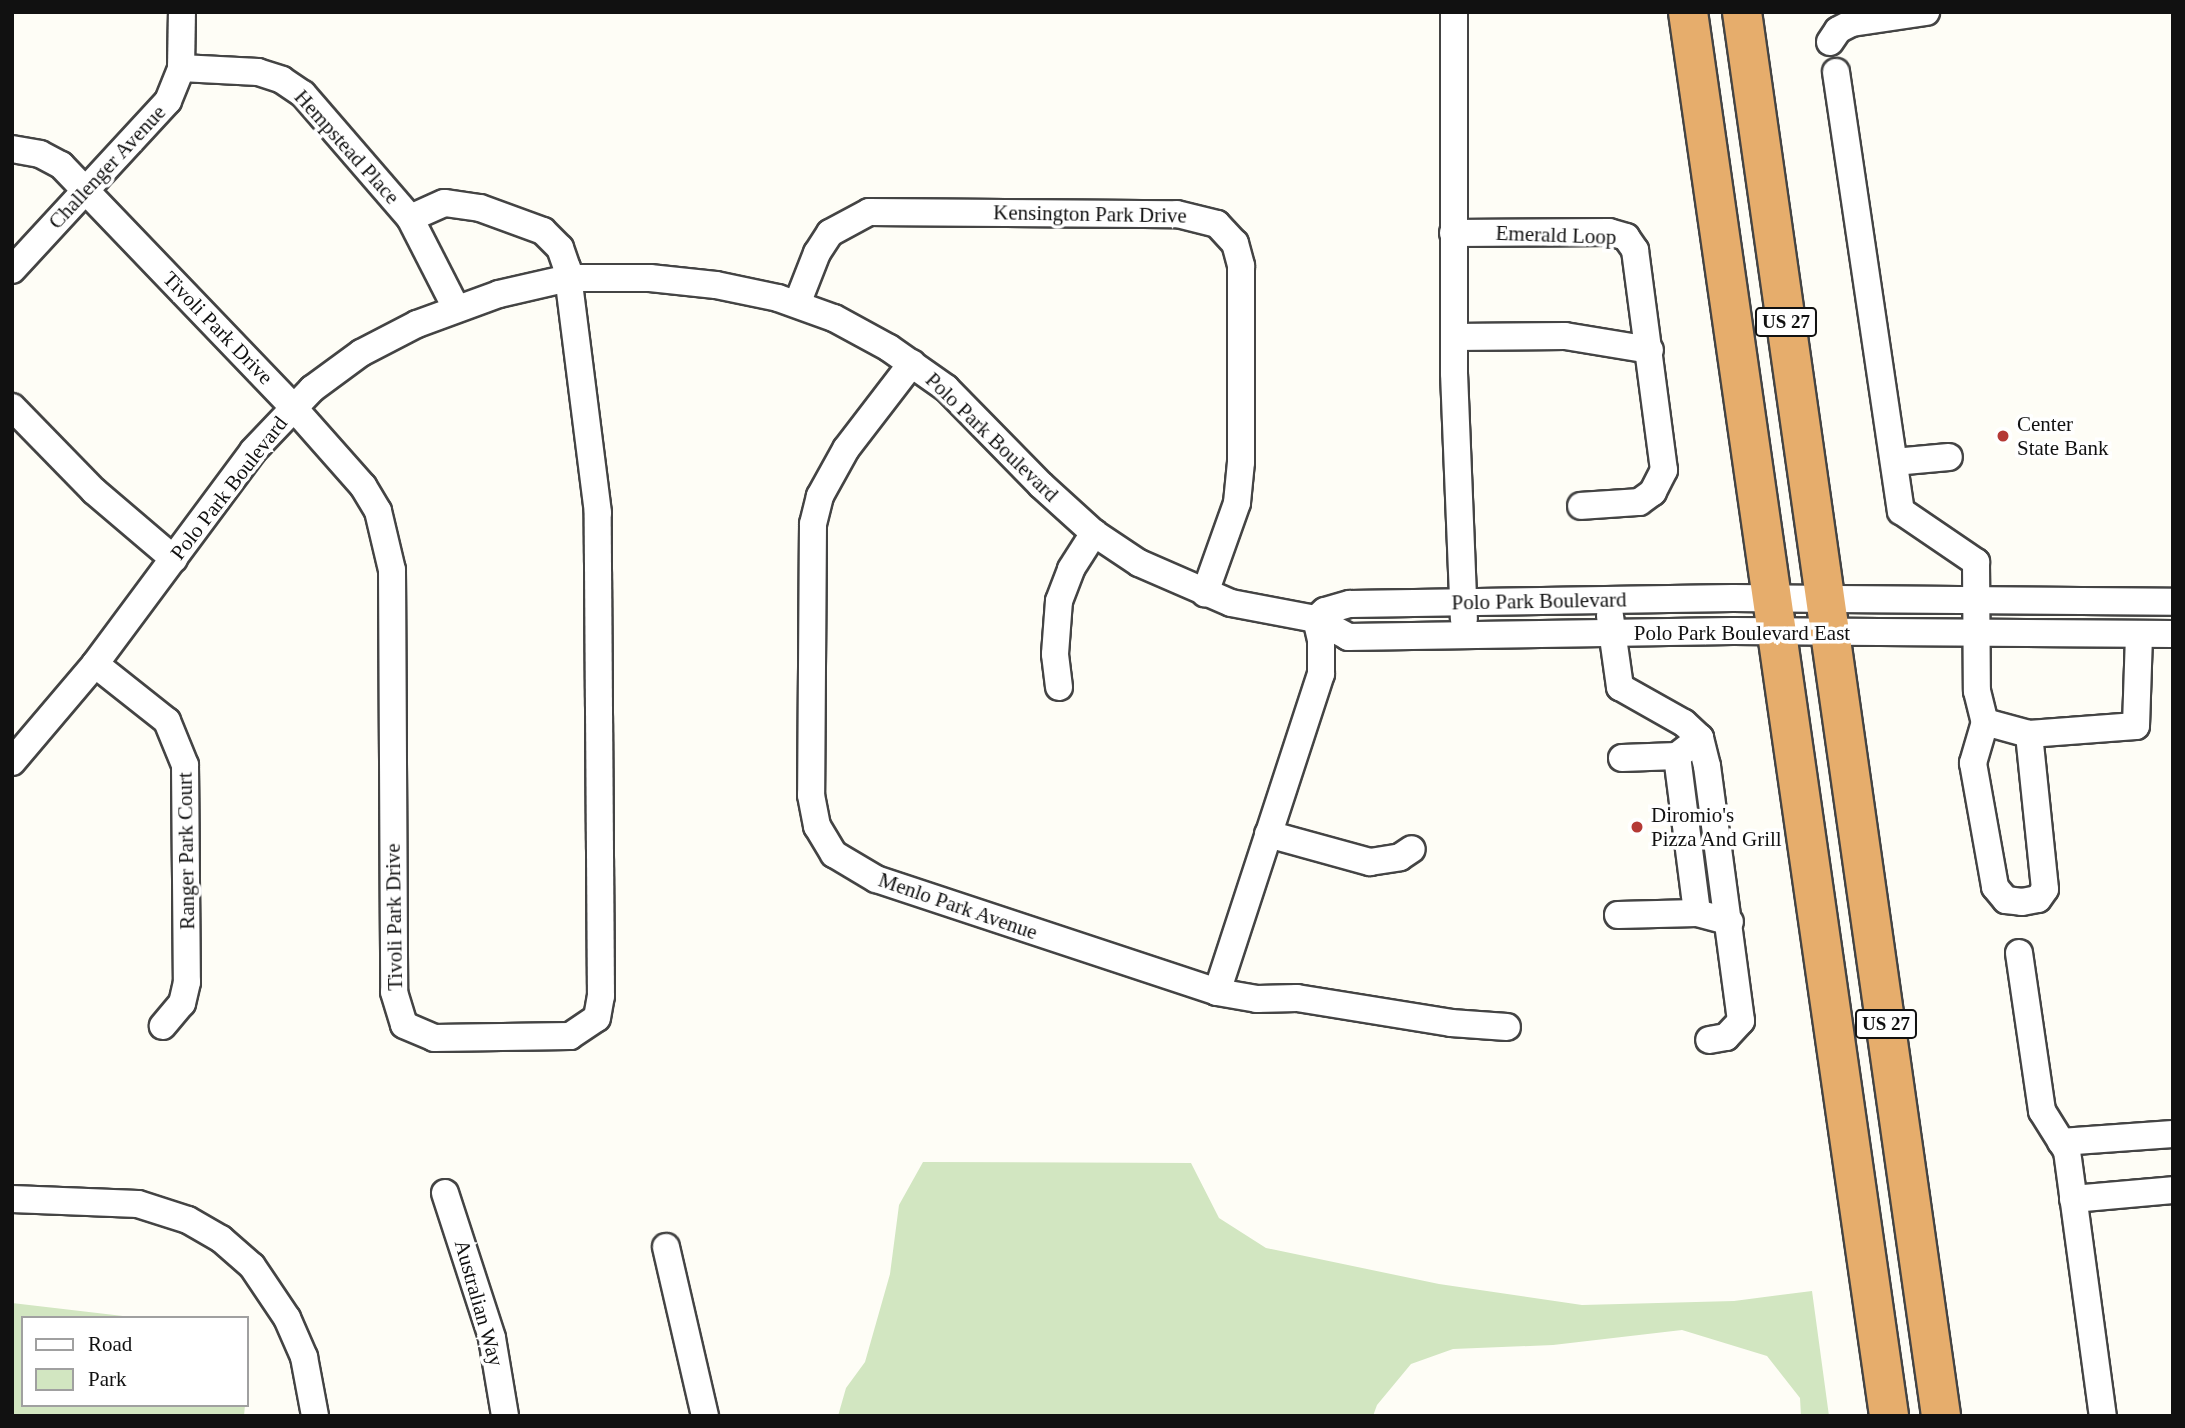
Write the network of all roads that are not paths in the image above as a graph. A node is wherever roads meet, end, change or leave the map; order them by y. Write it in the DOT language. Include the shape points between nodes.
graph roads {
  1 [pos="182,12"];
  2 [pos="1454,12"];
  3 [pos="1688,12"];
  4 [pos="1742,12"];
  5 [pos="1926,12"];
  6 [pos="1830,42"];
  7 [pos="181,68"];
  8 [pos="1836,72"];
  9 [pos="12,149"];
  10 [pos="86,190"];
  11 [pos="410,218"];
  12 [pos="1453,233"];
  13 [pos="12,270"];
  14 [pos="569,278"];
  15 [pos="797,304"];
  16 [pos="456,308"];
  17 [pos="1454,337"];
  18 [pos="1650,350"];
  19 [pos="912,363"];
  20 [pos="12,407"];
  21 [pos="293,407"];
  22 [pos="1949,457"];
  23 [pos="1894,462"];
  24 [pos="1581,506"];
  25 [pos="1094,533"];
  26 [pos="174,559"];
  27 [pos="1205,593"];
  28 [pos="1609,600"];
  29 [pos="1978,601"];
  30 [pos="2173,601"];
  31 [pos="1464,602"];
  32 [pos="1774,615"];
  33 [pos="1828,615"];
  34 [pos="1316,620"];
  35 [pos="1611,633"];
  36 [pos="1978,634"];
  37 [pos="2139,634"];
  38 [pos="2173,634"];
  39 [pos="1465,635"];
  40 [pos="1348,636"];
  41 [pos="1322,663"];
  42 [pos="95,664"];
  43 [pos="1059,687"];
  44 [pos="1984,722"];
  45 [pos="2029,734"];
  46 [pos="1700,738"];
  47 [pos="1677,756"];
  48 [pos="1622,758"];
  49 [pos="12,762"];
  50 [pos="1268,834"];
  51 [pos="1412,849"];
  52 [pos="1697,913"];
  53 [pos="1618,915"];
  54 [pos="1730,922"];
  55 [pos="2018,953"];
  56 [pos="1217,992"];
  57 [pos="163,1026"];
  58 [pos="1507,1027"];
  59 [pos="1709,1040"];
  60 [pos="2173,1134"];
  61 [pos="2061,1142"];
  62 [pos="2173,1190"];
  63 [pos="445,1193"];
  64 [pos="12,1199"];
  65 [pos="2073,1199"];
  66 [pos="666,1247"];
  67 [pos="315,1416"];
  68 [pos="505,1416"];
  69 [pos="705,1416"];
  70 [pos="1889,1416"];
  71 [pos="1941,1416"];
  72 [pos="2104,1416"];
  1 -- 7 [label="street, Challenger Avenue"];
  2 -- 12 [label="street"];
  3 -- 32 [label="highway, US 27"];
  4 -- 33 [label="highway, US 27"];
  5 -- 6 [label="street" via="1852,23 1838,30"];
  7 -- 10 [label="street, Challenger Avenue" via="160,113"];
  7 -- 11 [label="street, Hempstead Place" via="258,72 292,86"];
  8 -- 23 [label="street"];
  9 -- 10 [label="street, Tivoli Park Drive" via="51,159"];
  10 -- 13 [label="street, Challenger Avenue"];
  10 -- 21 [label="street, Tivoli Park Drive"];
  11 -- 14 [label="street, Tivoli Park Drive" via="454,202 522,222 555,242"];
  11 -- 16 [label="street, Hempstead Place"];
  12 -- 17 [label="street"];
  12 -- 18 [label="street, Emerald Loop" via="1609,232 1626,237 1635,250"];
  14 -- 15 [label="street, Polo Park Boulevard" via="696,282"];
  14 -- 16 [label="street, Polo Park Boulevard"];
  14 -- 21 [label="street, Tivoli Park Drive" via="598,534 601,996 597,1018 581,1032 558,1038 434,1038 412,1032 398,1016 388,540 363,486"];
  15 -- 19 [label="street, Polo Park Boulevard" via="853,327"];
  15 -- 27 [label="street, Kensington Park Drive" via="830,233 848,219 869,212 1177,214 1217,224 1234,243 1241,266 1241,462 1237,503"];
  16 -- 21 [label="street, Polo Park Boulevard" via="361,353"];
  17 -- 18 [label="street" via="1565,336"];
  17 -- 31 [label="street"];
  18 -- 24 [label="street, Emerald Loop" via="1664,451 1662,477 1639,502"];
  19 -- 25 [label="street, Polo Park Boulevard" via="961,402"];
  19 -- 56 [label="street, Menlo Park Avenue" via="846,449 820,496 813,524 811,795 824,842 846,864 876,879"];
  20 -- 26 [label="street" via="94,491"];
  21 -- 26 [label="street, Polo Park Boulevard" via="253,451"];
  22 -- 23 [label="street"];
  23 -- 29 [label="street" via="1901,511 1976,562"];
  25 -- 27 [label="street, Polo Park Boulevard" via="1139,563"];
  25 -- 43 [label="street" via="1071,569 1059,601 1055,636"];
  26 -- 42 [label="street, Polo Park Boulevard"];
  27 -- 34 [label="street, Polo Park Boulevard" via="1257,610"];
  28 -- 31 [label="street, Polo Park Boulevard"];
  28 -- 32 [label="street, Polo Park Boulevard"];
  28 -- 35 [label="street"];
  29 -- 30 [label="street, Polo Park Boulevard East"];
  29 -- 33 [label="street, Polo Park Boulevard East"];
  29 -- 36 [label="street"];
  31 -- 34 [label="street, Polo Park Boulevard" via="1350,604 1325,611"];
  31 -- 39 [label="street"];
  32 -- 33 [label="street, Polo Park Boulevard"];
  32 -- 35 [label="street, Polo Park Boulevard East"];
  32 -- 70 [label="highway, US 27"];
  33 -- 36 [label="street, Polo Park Boulevard East"];
  33 -- 71 [label="highway, US 27"];
  34 -- 40 [label="street, Polo Park Boulevard East"];
  34 -- 41 [label="street"];
  35 -- 39 [label="street, Polo Park Boulevard East"];
  35 -- 46 [label="street" via="1620,687 1684,723"];
  36 -- 37 [label="street, Polo Park Boulevard East"];
  36 -- 44 [label="street" via="1977,691"];
  37 -- 38 [label="street, Polo Park Boulevard East"];
  37 -- 45 [label="street" via="2136,726"];
  39 -- 40 [label="street, Polo Park Boulevard East"];
  40 -- 41 [label="street" via="1328,651"];
  41 -- 50 [label="street"];
  42 -- 49 [label="street, Polo Park Boulevard"];
  42 -- 57 [label="street, Ranger Park Court" via="167,721 185,765 187,982 182,1003"];
  44 -- 45 [label="street"];
  44 -- 45 [label="street" via="1973,763 1995,887 2006,900 2022,902 2038,899 2045,889"];
  46 -- 47 [label="street"];
  46 -- 54 [label="street"];
  47 -- 48 [label="street"];
  47 -- 52 [label="street"];
  50 -- 51 [label="street" via="1370,862 1392,859"];
  50 -- 56 [label="street"];
  52 -- 53 [label="street"];
  52 -- 54 [label="street"];
  54 -- 59 [label="street" via="1741,1021 1726,1037"];
  55 -- 61 [label="street" via="2042,1111"];
  56 -- 58 [label="street, Menlo Park Avenue" via="1297,998 1451,1023"];
  60 -- 61 [label="street"];
  61 -- 65 [label="street" via="2067,1151"];
  62 -- 65 [label="street"];
  63 -- 68 [label="street, Australian Way" via="492,1338"];
  64 -- 67 [label="street" via="138,1204 188,1220 221,1239 252,1266 287,1318 304,1357"];
  65 -- 72 [label="street"];
  66 -- 69 [label="street"];
}
